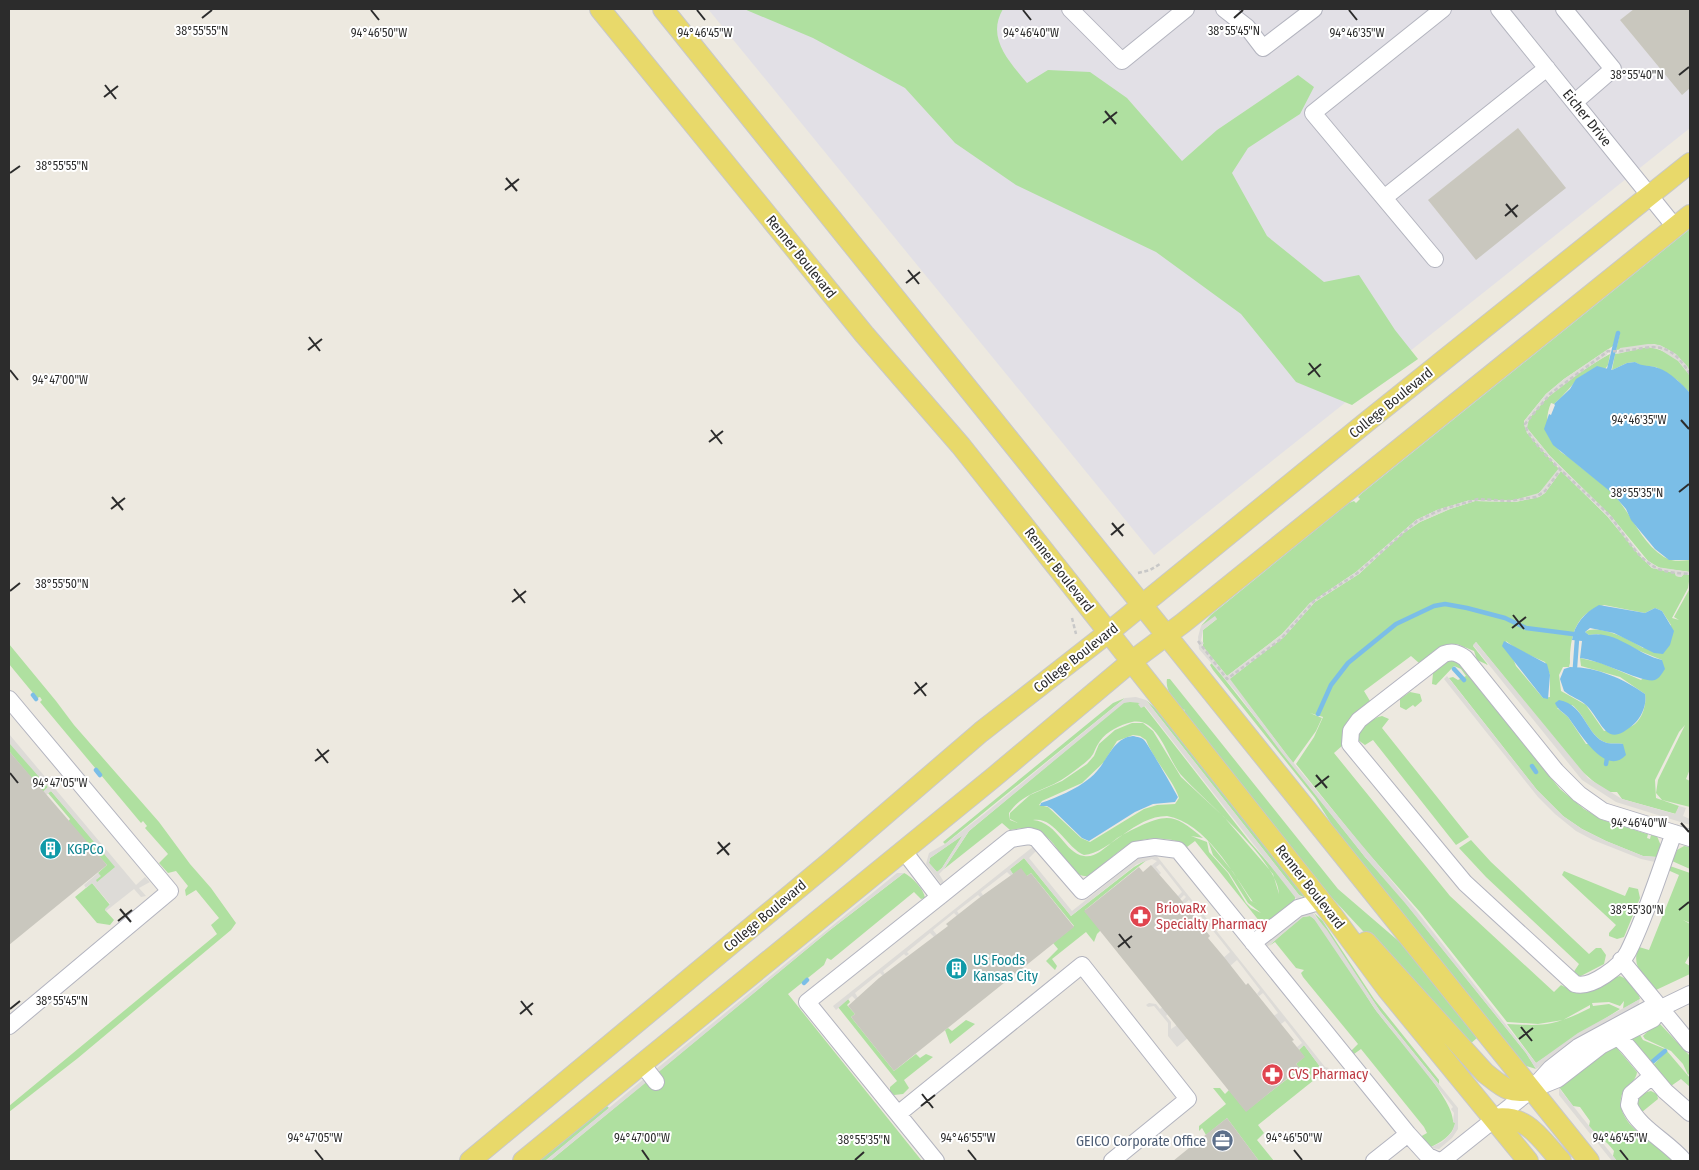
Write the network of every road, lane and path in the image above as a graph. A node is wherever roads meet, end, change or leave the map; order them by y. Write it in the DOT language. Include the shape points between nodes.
graph roads {
  1 [pos="600,9"];
  2 [pos="663,9"];
  3 [pos="1070,9"];
  4 [pos="1186,9"];
  5 [pos="1224,9"];
  6 [pos="1314,9"];
  7 [pos="1443,9"];
  8 [pos="1499,9"];
  9 [pos="1564,9"];
  10 [pos="1547,68"];
  11 [pos="1575,102"];
  12 [pos="1690,163"];
  13 [pos="1650,195"];
  14 [pos="1384,198"];
  15 [pos="1683,221"];
  16 [pos="1435,260"];
  17 [pos="1690,374"];
  18 [pos="1561,469"];
  19 [pos="1160,564"];
  20 [pos="1139,573"];
  21 [pos="1690,574"];
  22 [pos="1141,606"];
  23 [pos="1072,618"];
  24 [pos="1109,632"];
  25 [pos="1076,634"];
  26 [pos="1165,636"];
  27 [pos="1198,641"];
  28 [pos="1132,661"];
  29 [pos="9,698"];
  30 [pos="1674,833"];
  31 [pos="1690,838"];
  32 [pos="903,850"];
  33 [pos="939,897"];
  34 [pos="1327,908"];
  35 [pos="1253,943"];
  36 [pos="1621,960"];
  37 [pos="1690,994"];
  38 [pos="1661,1008"];
  39 [pos="9,1026"];
  40 [pos="1614,1033"];
  41 [pos="1690,1044"];
  42 [pos="642,1064"];
  43 [pos="1652,1076"];
  44 [pos="656,1082"];
  45 [pos="1531,1090"];
  46 [pos="1690,1113"];
  47 [pos="898,1114"];
  48 [pos="1494,1120"];
  49 [pos="1408,1134"];
  50 [pos="470,1161"];
  51 [pos="522,1161"];
  52 [pos="936,1161"];
  53 [pos="1112,1161"];
  54 [pos="1374,1161"];
  55 [pos="1441,1161"];
  56 [pos="1528,1161"];
  57 [pos="1561,1161"];
  58 [pos="1589,1161"];
  59 [pos="1684,1161"];
  1 -- 24 [label="main road, Renner Boulevard" via="864,334 961,446"];
  2 -- 22 [label="main road"];
  3 -- 4 [label="street" via="1122,61"];
  5 -- 6 [label="street" via="1247,27 1263,48"];
  7 -- 14 [label="street" via="1313,112"];
  8 -- 10 [label="street, Eicher Drive"];
  9 -- 11 [label="street" via="1613,69"];
  10 -- 11 [label="street, Eicher Drive"];
  10 -- 14 [label="street"];
  11 -- 13 [label="street, Eicher Drive"];
  12 -- 13 [label="main road, College Boulevard"];
  13 -- 15 [label="street, Eicher Drive"];
  13 -- 22 [label="main road, College Boulevard"];
  14 -- 16 [label="street"];
  15 -- 26 [label="main road"];
  17 -- 18 [label="path" via="1673,354 1654,346 1608,351 1581,369 1550,394 1525,424"];
  18 -- 21 [label="path" via="1607,513 1651,565 1661,570"];
  18 -- 27 [label="path" via="1545,490 1536,496 1509,501 1473,500 1417,521 1355,575 1315,600 1281,639 1227,679"];
  19 -- 20 [label="path"];
  22 -- 24 [label="main road, College Boulevard"];
  22 -- 26 [label="main road"];
  23 -- 25 [label="path"];
  24 -- 28 [label="main road, Renner Boulevard"];
  24 -- 50 [label="main road, College Boulevard" via="982,732"];
  26 -- 28 [label="main road"];
  26 -- 45 [label="main road"];
  28 -- 32 [label="main road"];
  28 -- 34 [label="main road, Renner Boulevard"];
  29 -- 39 [label="street" via="170,891"];
  30 -- 31 [label="street"];
  30 -- 36 [label="street" via="1628,953"];
  30 -- 36 [label="street" via="1604,811 1579,794 1458,653 1444,654 1359,720 1351,731 1350,744 1451,869 1571,982 1585,985 1613,970"];
  32 -- 33 [label="street"];
  32 -- 42 [label="main road"];
  33 -- 35 [label="street" via="1011,839 1020,836 1036,838 1082,891 1135,850 1155,847 1178,850"];
  33 -- 47 [label="street" via="807,1002"];
  34 -- 35 [label="street" via="1298,908"];
  34 -- 45 [label="main road" via="1370,946 1485,1072 1516,1093"];
  34 -- 48 [label="main road, Renner Boulevard" via="1387,989"];
  35 -- 49 [label="street"];
  36 -- 38 [label="street"];
  37 -- 38 [label="street"];
  38 -- 40 [label="street" via="1650,1008"];
  38 -- 41 [label="street"];
  40 -- 43 [label="street"];
  40 -- 45 [label="street" via="1586,1041 1551,1068"];
  42 -- 44 [label="street"];
  42 -- 51 [label="main road"];
  43 -- 46 [label="street"];
  43 -- 59 [label="street" via="1631,1094 1629,1105 1637,1118"];
  45 -- 48 [label="street"];
  45 -- 58 [label="main road"];
  47 -- 52 [label="street"];
  47 -- 53 [label="street" via="1082,965 1188,1100"];
  48 -- 55 [label="street"];
  48 -- 56 [label="main road, Renner Boulevard"];
  48 -- 57 [label="main road" via="1517,1119 1528,1126"];
  49 -- 54 [label="street"];
  49 -- 55 [label="street" via="1428,1156"];
}
